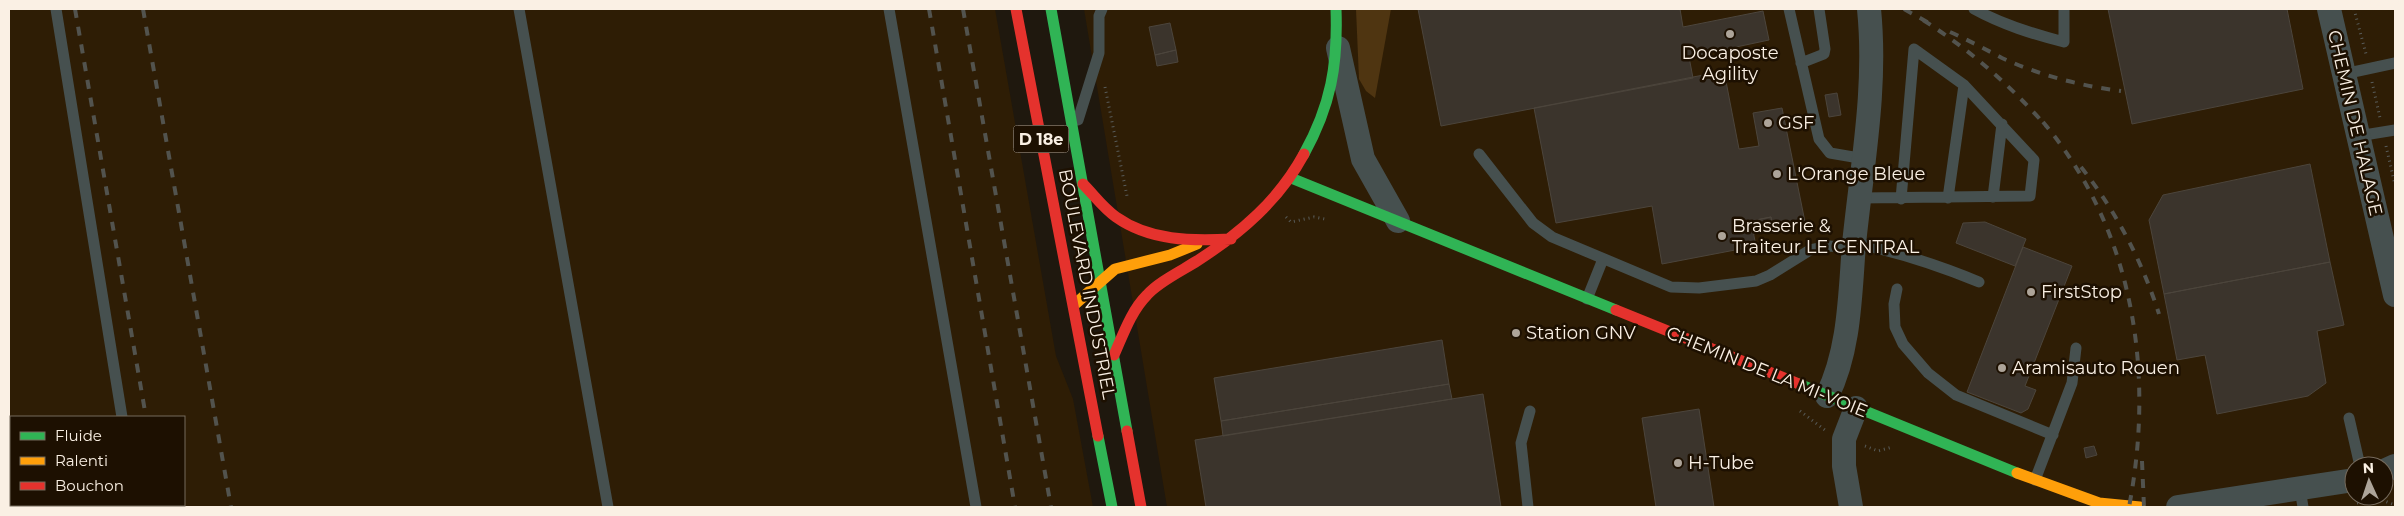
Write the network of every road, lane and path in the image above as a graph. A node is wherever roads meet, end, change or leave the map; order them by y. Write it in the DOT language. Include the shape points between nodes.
graph roads {
  1 [pos="56,9"];
  2 [pos="519,9"];
  3 [pos="889,9"];
  4 [pos="1016,9"];
  5 [pos="1051,9"];
  6 [pos="1336,9"];
  7 [pos="1789,9"];
  8 [pos="1819,9"];
  9 [pos="1869,9"];
  10 [pos="1974,9"];
  11 [pos="2064,9"];
  12 [pos="2329,9"];
  13 [pos="2354,9"];
  14 [pos="1099,11"];
  15 [pos="1338,45"];
  16 [pos="1801,63"];
  17 [pos="2395,63"];
  18 [pos="2369,68"];
  19 [pos="2344,74"];
  20 [pos="1964,85"];
  21 [pos="2002,124"];
  22 [pos="2395,130"];
  23 [pos="2383,132"];
  24 [pos="1074,136"];
  25 [pos="2358,136"];
  26 [pos="1479,154"];
  27 [pos="1865,159"];
  28 [pos="1291,178"];
  29 [pos="1083,184"];
  30 [pos="2395,185"];
  31 [pos="1993,197"];
  32 [pos="1860,198"];
  33 [pos="1948,198"];
  34 [pos="1901,199"];
  35 [pos="1270,203"];
  36 [pos="1329,219"];
  37 [pos="1398,221"];
  38 [pos="1231,239"];
  39 [pos="1205,240"];
  40 [pos="1854,246"];
  41 [pos="1603,259"];
  42 [pos="1075,272"];
  43 [pos="1979,282"];
  44 [pos="1100,283"];
  45 [pos="1114,288"];
  46 [pos="1897,289"];
  47 [pos="1130,292"];
  48 [pos="1147,294"];
  49 [pos="2395,295"];
  50 [pos="1587,299"];
  51 [pos="1074,305"];
  52 [pos="2076,348"];
  53 [pos="1114,355"];
  54 [pos="1827,396"];
  55 [pos="1856,408"];
  56 [pos="1530,411"];
  57 [pos="122,416"];
  58 [pos="2349,418"];
  59 [pos="2054,435"];
  60 [pos="2358,456"];
  61 [pos="2035,480"];
  62 [pos="2344,493"];
  63 [pos="2301,498"];
  64 [pos="608,507"];
  65 [pos="976,507"];
  66 [pos="1112,507"];
  67 [pos="1141,507"];
  68 [pos="1528,507"];
  69 [pos="1851,507"];
  70 [pos="2140,507"];
  71 [pos="2178,507"];
  1 -- 57 [label="lane"];
  2 -- 64 [label="lane"];
  3 -- 65 [label="lane"];
  4 -- 42 [label="main road, BOULEVARD INDUSTRIEL / D 18e"];
  5 -- 24 [label="main road, BOULEVARD INDUSTRIEL / D 18e"];
  6 -- 15 [label="main road"];
  7 -- 16 [label="lane"];
  8 -- 16 [label="lane" via="1826,49 1824,54"];
  9 -- 27 [label="street" via="1872,84"];
  10 -- 11 [label="lane" via="2033,35 2064,42"];
  12 -- 19 [label="street, CHEMIN DE HALAGE"];
  13 -- 18 [label="path"];
  14 -- 24 [label="lane" via="1099,53"];
  15 -- 28 [label="main road" via="1323,118"];
  15 -- 37 [label="street" via="1363,159"];
  16 -- 27 [label="lane" via="1819,139 1830,153"];
  17 -- 18 [label="lane"];
  18 -- 19 [label="lane"];
  18 -- 23 [label="path"];
  19 -- 25 [label="street, CHEMIN DE HALAGE"];
  20 -- 21 [label="lane"];
  20 -- 33 [label="lane"];
  20 -- 34 [label="lane" via="1914,49"];
  21 -- 31 [label="lane"];
  21 -- 31 [label="lane" via="2034,160 2030,196"];
  22 -- 23 [label="lane"];
  23 -- 25 [label="lane"];
  23 -- 30 [label="path"];
  24 -- 29 [label="main road, BOULEVARD INDUSTRIEL / D 18e"];
  25 -- 49 [label="street, CHEMIN DE HALAGE"];
  26 -- 41 [label="lane" via="1533,223 1552,237"];
  27 -- 32 [label="street"];
  28 -- 35 [label="main road"];
  28 -- 37 [label="main road, CHEMIN DE LA MI-VOIE"];
  29 -- 39 [label="main road" via="1115,216 1133,228 1167,238"];
  29 -- 44 [label="main road, BOULEVARD INDUSTRIEL / D 18e"];
  31 -- 33 [label="lane"];
  32 -- 34 [label="lane"];
  32 -- 40 [label="street"];
  33 -- 34 [label="lane"];
  35 -- 36 [label="path" via="1291,222 1314,217"];
  35 -- 38 [label="main road"];
  37 -- 50 [label="main road, CHEMIN DE LA MI-VOIE"];
  38 -- 39 [label="main road"];
  38 -- 48 [label="main road"];
  39 -- 44 [label="main road" via="1170,255 1121,266"];
  40 -- 41 [label="lane" via="1818,248 1756,281 1699,288 1671,287"];
  40 -- 43 [label="lane" via="1918,258"];
  40 -- 54 [label="street" via="1846,330"];
  41 -- 50 [label="lane"];
  42 -- 44 [label="main road"];
  42 -- 51 [label="main road, BOULEVARD INDUSTRIEL / D 18e"];
  44 -- 45 [label="main road"];
  44 -- 51 [label="main road"];
  44 -- 53 [label="main road, BOULEVARD INDUSTRIEL / D 18e"];
  46 -- 59 [label="lane" via="1895,327 1903,344 1928,373 1956,395"];
  47 -- 48 [label="main road"];
  48 -- 53 [label="main road" via="1130,320"];
  50 -- 54 [label="main road, CHEMIN DE LA MI-VOIE"];
  51 -- 66 [label="main road, BOULEVARD INDUSTRIEL / D 18e"];
  52 -- 59 [label="lane" via="2072,383"];
  53 -- 67 [label="main road, BOULEVARD INDUSTRIEL / D 18e"];
  54 -- 55 [label="main road, CHEMIN DE LA MI-VOIE"];
  55 -- 61 [label="main road, CHEMIN DE LA MI-VOIE"];
  55 -- 69 [label="street" via="1844,439 1843,456"];
  56 -- 68 [label="lane" via="1522,443"];
  58 -- 60 [label="lane"];
  59 -- 61 [label="lane"];
  61 -- 70 [label="main road, CHEMIN DE LA MI-VOIE" via="2098,503"];
  62 -- 63 [label="street"];
  63 -- 71 [label="street"];
}
